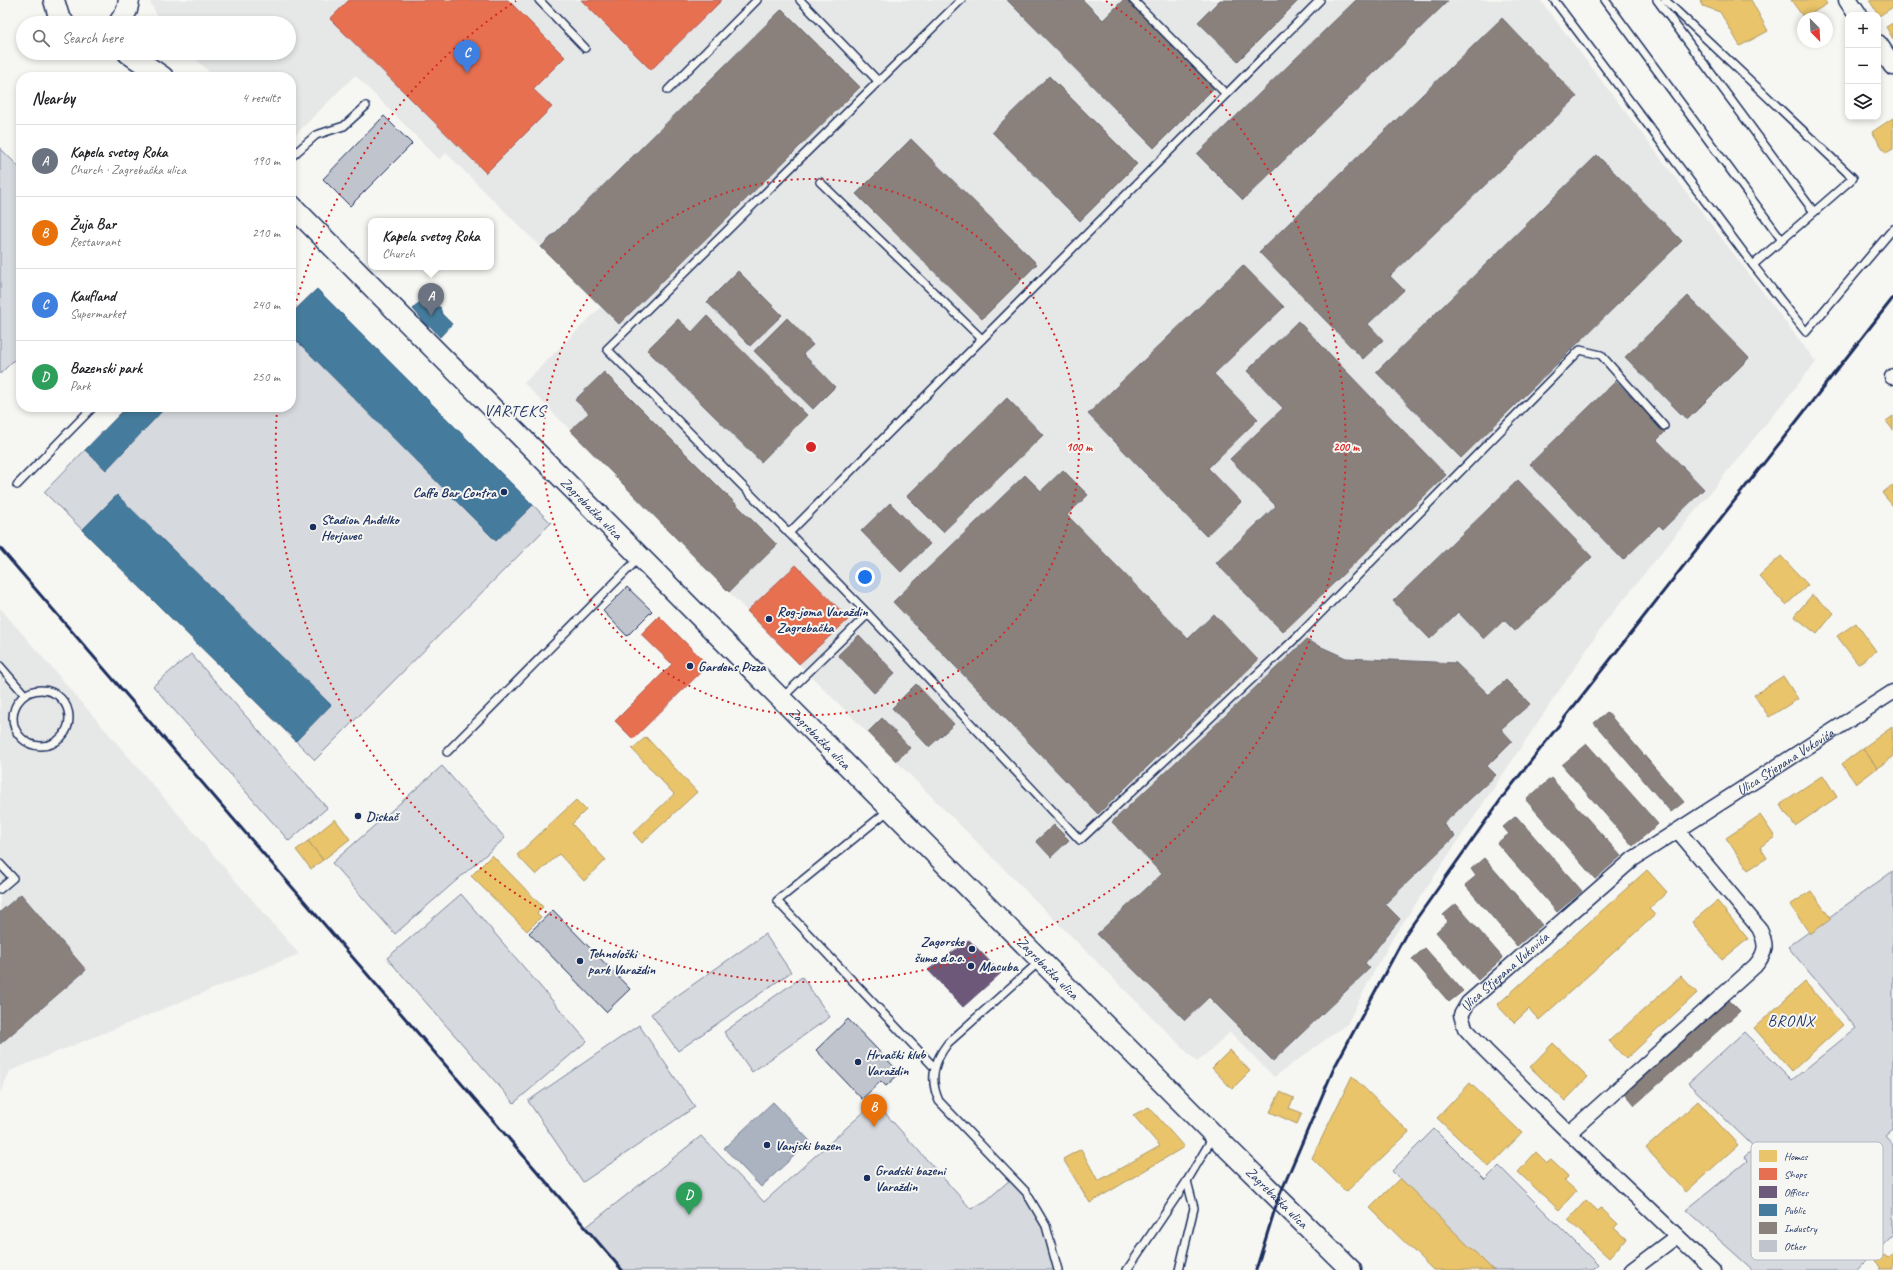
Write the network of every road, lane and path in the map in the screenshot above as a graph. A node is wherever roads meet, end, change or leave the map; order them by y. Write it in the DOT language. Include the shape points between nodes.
graph roads {
  1 [pos="54,0"];
  2 [pos="539,0"];
  3 [pos="757,0"];
  4 [pos="800,0"];
  5 [pos="961,0"];
  6 [pos="1133,0"];
  7 [pos="1320,0"];
  8 [pos="1554,0"];
  9 [pos="1605,0"];
  10 [pos="1657,0"];
  11 [pos="1665,0"];
  12 [pos="1848,0"];
  13 [pos="1856,12"];
  14 [pos="59,16"];
  15 [pos="585,48"];
  16 [pos="1881,48"];
  17 [pos="138,60"];
  18 [pos="151,60"];
  19 [pos="1893,66"];
  20 [pos="156,72"];
  21 [pos="159,72"];
  22 [pos="878,82"];
  23 [pos="668,90"];
  24 [pos="1226,94"];
  25 [pos="366,106"];
  26 [pos="296,153"];
  27 [pos="820,182"];
  28 [pos="296,210"];
  29 [pos="1814,212"];
  30 [pos="1893,229"];
  31 [pos="1782,240"];
  32 [pos="1753,265"];
  33 [pos="982,340"];
  34 [pos="88,412"];
  35 [pos="1664,426"];
  36 [pos="17,485"];
  37 [pos="789,533"];
  38 [pos="641,557"];
  39 [pos="868,614"];
  40 [pos="0,666"];
  41 [pos="1893,692"];
  42 [pos="25,695"];
  43 [pos="782,698"];
  44 [pos="447,752"];
  45 [pos="891,808"];
  46 [pos="1678,830"];
  47 [pos="0,864"];
  48 [pos="0,890"];
  49 [pos="1041,960"];
  50 [pos="934,1067"];
  51 [pos="1569,1133"];
  52 [pos="1214,1135"];
  53 [pos="1187,1181"];
  54 [pos="1677,1236"];
  55 [pos="1058,1270"];
  56 [pos="1128,1270"];
  57 [pos="1179,1270"];
  58 [pos="1351,1270"];
  59 [pos="1632,1270"];
  60 [pos="1713,1270"];
  1 -- 14 [label="main road"];
  2 -- 15 [label="lane"];
  3 -- 23 [label="lane"];
  4 -- 22 [label="lane"];
  5 -- 22 [label="lane"];
  6 -- 24 [label="lane"];
  7 -- 24 [label="lane"];
  8 -- 32 [label="lane"];
  9 -- 31 [label="lane"];
  10 -- 29 [label="lane"];
  11 -- 29 [label="lane" via="1853,178"];
  12 -- 13 [label="street"];
  16 -- 19 [label="street"];
  17 -- 20 [label="main road"];
  18 -- 21 [label="main road"];
  22 -- 37 [label="lane" via="607,349"];
  24 -- 33 [label="lane"];
  25 -- 26 [label="lane" via="344,126 316,135"];
  27 -- 33 [label="lane"];
  28 -- 38 [label="main road, Zagrebačka ulica"];
  29 -- 31 [label="lane"];
  30 -- 32 [label="lane" via="1806,332"];
  31 -- 32 [label="lane"];
  33 -- 37 [label="lane"];
  34 -- 36 [label="lane"];
  35 -- 39 [label="lane" via="1601,355 1580,350 1298,636 1080,840"];
  37 -- 39 [label="lane"];
  38 -- 43 [label="main road, Zagrebačka ulica"];
  38 -- 44 [label="lane"];
  39 -- 43 [label="lane"];
  40 -- 42 [label="lane"];
  41 -- 46 [label="street, Ulica Stjepana Vukovića"];
  42 -- 42 [label="lane" via="13,714 18,735 27,743 37,746 57,741 65,733 69,722 63,702 56,694 45,691 34,691"];
  43 -- 45 [label="main road, Zagrebačka ulica"];
  45 -- 49 [label="main road, Zagrebačka ulica"];
  45 -- 50 [label="lane" via="777,901"];
  46 -- 51 [label="street" via="1760,928 1765,940 1763,956"];
  46 -- 51 [label="street, Ulica Stjepana Vukovića" via="1633,859 1468,1003 1461,1015 1464,1028"];
  47 -- 48 [label="lane" via="13,878"];
  49 -- 50 [label="lane" via="948,1043"];
  49 -- 52 [label="main road, Zagrebačka ulica"];
  50 -- 55 [label="lane" via="934,1091 939,1101 1026,1192 1046,1226"];
  51 -- 54 [label="street, Ulica Stjepana Vukovića"];
  52 -- 53 [label="lane"];
  52 -- 58 [label="main road, Zagrebačka ulica"];
  53 -- 56 [label="lane"];
  53 -- 57 [label="lane" via="1194,1208"];
  54 -- 59 [label="street"];
  54 -- 60 [label="street, Ulica Stjepana Vukovića"];
}
